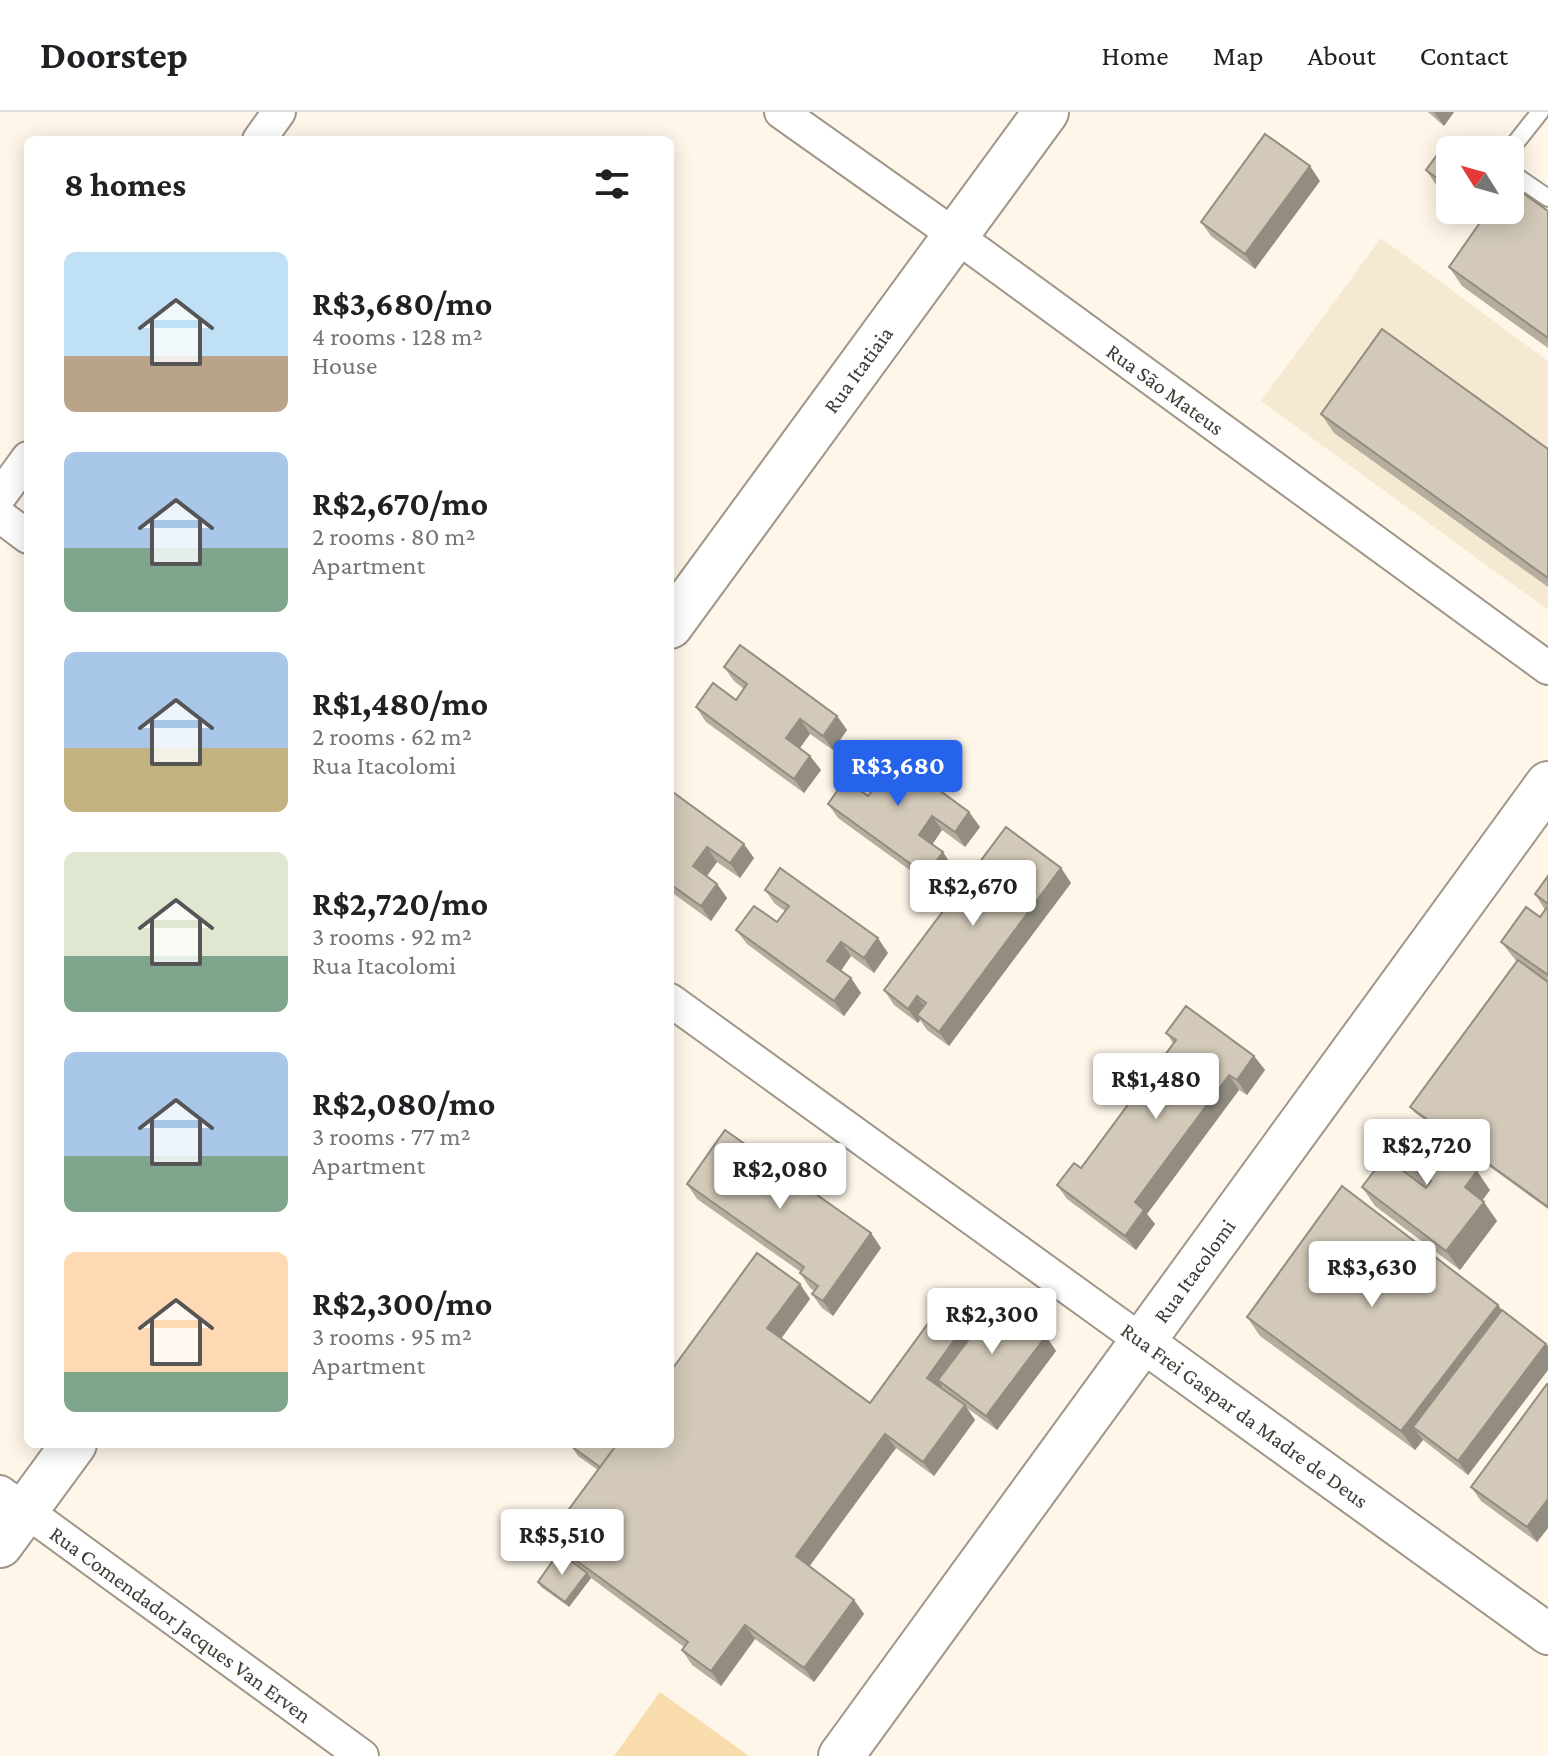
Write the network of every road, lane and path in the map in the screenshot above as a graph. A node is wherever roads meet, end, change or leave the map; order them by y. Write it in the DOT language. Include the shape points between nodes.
graph roads {
  1 [pos="279,112"];
  2 [pos="781,112"];
  3 [pos="1046,112"];
  4 [pos="1540,112"];
  5 [pos="262,136"];
  6 [pos="1521,136"];
  7 [pos="1524,182"];
  8 [pos="1548,198"];
  9 [pos="956,236"];
  10 [pos="24,463"];
  11 [pos="0,496"];
  12 [pos="0,516"];
  13 [pos="24,534"];
  14 [pos="674,621"];
  15 [pos="1548,668"];
  16 [pos="1548,784"];
  17 [pos="674,1003"];
  18 [pos="1142,1341"];
  19 [pos="70,1448"];
  20 [pos="13,1502"];
  21 [pos="0,1545"];
  22 [pos="1548,1634"];
  23 [pos="362,1756"];
  24 [pos="841,1756"];
  1 -- 5 [label="street"];
  2 -- 9 [label="street, Rua São Mateus"];
  3 -- 9 [label="main road, Rua Itatiaia"];
  4 -- 6 [label="lane"];
  7 -- 8 [label="lane"];
  9 -- 14 [label="main road, Rua Itatiaia"];
  9 -- 15 [label="street, Rua São Mateus"];
  10 -- 11 [label="street"];
  12 -- 13 [label="street"];
  16 -- 18 [label="main road, Rua Itacolomi"];
  17 -- 18 [label="street, Rua Frei Gaspar da Madre de Deus"];
  18 -- 22 [label="street, Rua Frei Gaspar da Madre de Deus"];
  18 -- 24 [label="main road, Rua Itacolomi"];
  19 -- 20 [label="main road"];
  20 -- 21 [label="main road"];
  20 -- 23 [label="street, Rua Comendador Jacques Van Erven"];
}
